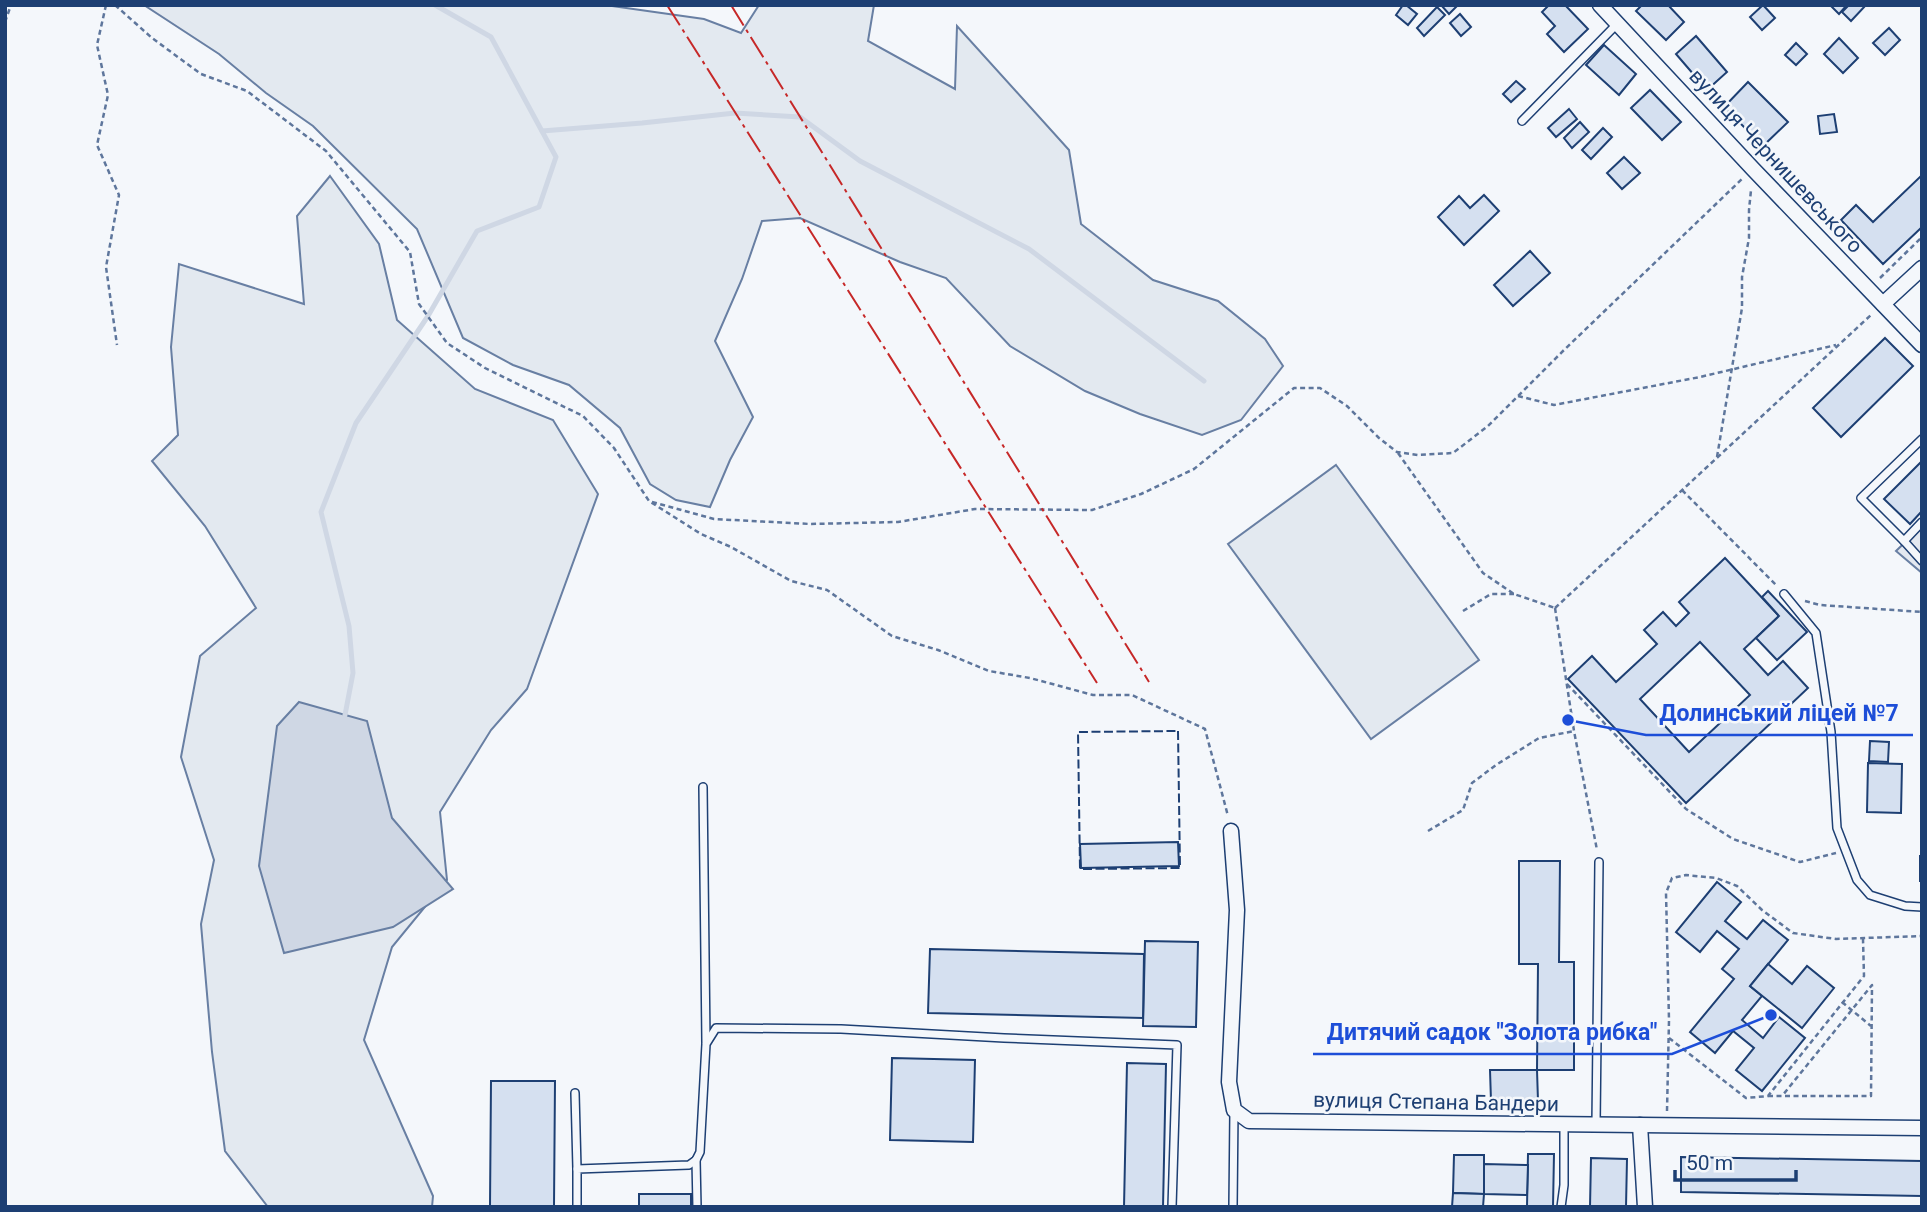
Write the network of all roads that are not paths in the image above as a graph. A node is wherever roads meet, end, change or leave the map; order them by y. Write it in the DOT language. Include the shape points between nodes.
graph roads {
  1 [pos="1600,5"];
  2 [pos="1618,23"];
  3 [pos="1522,121"];
  4 [pos="1922,268"];
  5 [pos="1882,304"];
  6 [pos="1922,345"];
  7 [pos="1922,439"];
  8 [pos="1922,522"];
  9 [pos="1904,541"];
  10 [pos="1922,561"];
  11 [pos="1784,594"];
  12 [pos="703,787"];
  13 [pos="1231,831"];
  14 [pos="1599,863"];
  15 [pos="1922,907"];
  16 [pos="706,1044"];
  17 [pos="575,1093"];
  18 [pos="1234,1110"];
  19 [pos="1564,1124"];
  20 [pos="1596,1125"];
  21 [pos="1640,1125"];
  22 [pos="1922,1128"];
  23 [pos="696,1160"];
  24 [pos="577,1169"];
  25 [pos="577,1207"];
  26 [pos="697,1207"];
  27 [pos="1172,1207"];
  28 [pos="1233,1207"];
  29 [pos="1561,1207"];
  30 [pos="1645,1207"];
  1 -- 2 [label="street, вулиця Чернишевського"];
  2 -- 3 [label="lane"];
  2 -- 5 [label="street, вулиця Чернишевського"];
  4 -- 5 [label="street"];
  5 -- 6 [label="street, вулиця Чернишевського"];
  7 -- 9 [label="lane" via="1861,498"];
  8 -- 9 [label="lane"];
  9 -- 10 [label="lane"];
  11 -- 15 [label="lane" via="1816,633 1831,732 1837,828 1857,880 1870,895"];
  12 -- 16 [label="lane"];
  13 -- 18 [label="street" via="1237,910 1229,1082"];
  14 -- 20 [label="lane"];
  16 -- 23 [label="lane"];
  16 -- 27 [label="lane" via="716,1028 841,1029 1178,1045"];
  17 -- 24 [label="lane"];
  18 -- 19 [label="street, вулиця Степана Бандери" via="1249,1121"];
  18 -- 28 [label="lane"];
  19 -- 20 [label="street, вулиця Степана Бандери"];
  19 -- 29 [label="lane"];
  20 -- 21 [label="street, вулиця Степана Бандери"];
  21 -- 22 [label="street, вулиця Степана Бандери"];
  21 -- 30 [label="street"];
  23 -- 24 [label="lane" via="689,1165"];
  23 -- 26 [label="lane"];
  24 -- 25 [label="lane"];
}
